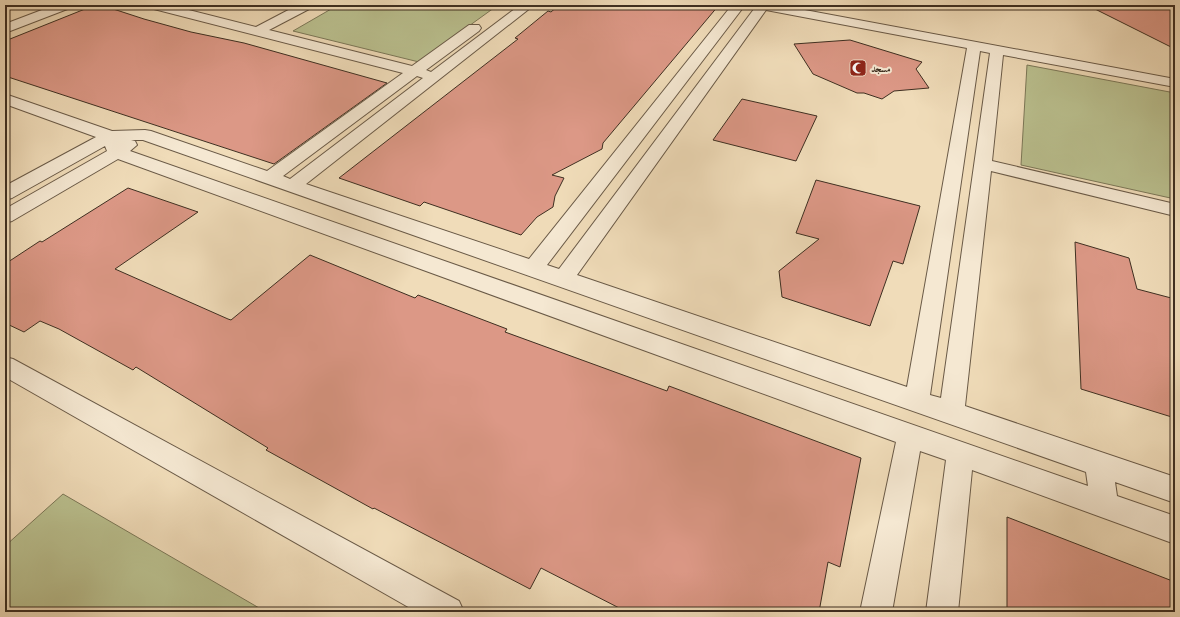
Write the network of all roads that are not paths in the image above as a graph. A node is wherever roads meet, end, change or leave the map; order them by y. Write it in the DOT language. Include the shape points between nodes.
graph roads {
  1 [pos="66,5"];
  2 [pos="154,5"];
  3 [pos="307,5"];
  4 [pos="506,5"];
  5 [pos="528,5"];
  6 [pos="740,5"];
  7 [pos="813,5"];
  8 [pos="764,6"];
  9 [pos="255,25"];
  10 [pos="5,29"];
  11 [pos="974,45"];
  12 [pos="997,50"];
  13 [pos="414,71"];
  14 [pos="1175,72"];
  15 [pos="435,76"];
  16 [pos="1175,83"];
  17 [pos="5,99"];
  18 [pos="113,144"];
  19 [pos="983,164"];
  20 [pos="269,178"];
  21 [pos="292,186"];
  22 [pos="5,194"];
  23 [pos="1175,210"];
  24 [pos="5,216"];
  25 [pos="533,269"];
  26 [pos="563,279"];
  27 [pos="5,366"];
  28 [pos="917,401"];
  29 [pos="952,413"];
  30 [pos="910,435"];
  31 [pos="960,453"];
  32 [pos="1099,464"];
  33 [pos="1175,490"];
  34 [pos="1104,505"];
  35 [pos="1175,530"];
  36 [pos="448,612"];
  37 [pos="876,612"];
  38 [pos="942,612"];
  1 -- 10 [label="street"];
  2 -- 9 [label="street" via="239,26"];
  3 -- 9 [label="street"];
  4 -- 13 [label="street"];
  5 -- 15 [label="street"];
  6 -- 25 [label="street"];
  7 -- 14 [label="street"];
  8 -- 11 [label="street"];
  8 -- 26 [label="street"];
  9 -- 13 [label="street"];
  11 -- 12 [label="street"];
  11 -- 28 [label="street"];
  12 -- 16 [label="street"];
  12 -- 19 [label="street"];
  13 -- 15 [label="street"];
  13 -- 20 [label="street"];
  15 -- 21 [label="street"];
  17 -- 18 [label="street"];
  18 -- 20 [label="street" via="145,135"];
  18 -- 22 [label="street"];
  18 -- 24 [label="street"];
  18 -- 30 [label="street"];
  19 -- 23 [label="street"];
  19 -- 29 [label="street"];
  20 -- 21 [label="street"];
  21 -- 25 [label="street"];
  25 -- 26 [label="street"];
  26 -- 28 [label="street"];
  27 -- 36 [label="street"];
  28 -- 29 [label="street"];
  29 -- 32 [label="street"];
  30 -- 31 [label="street"];
  30 -- 37 [label="street"];
  31 -- 34 [label="street"];
  31 -- 38 [label="street"];
  32 -- 33 [label="street"];
  32 -- 34 [label="street"];
  34 -- 35 [label="street"];
}
